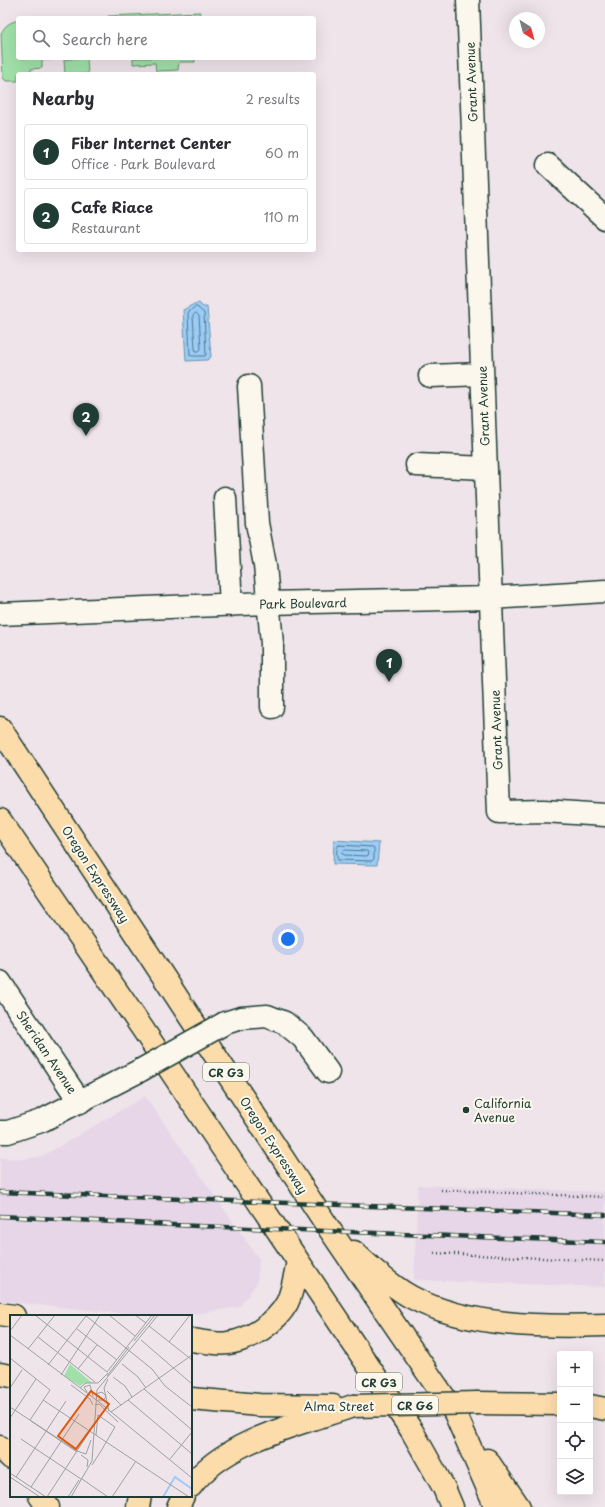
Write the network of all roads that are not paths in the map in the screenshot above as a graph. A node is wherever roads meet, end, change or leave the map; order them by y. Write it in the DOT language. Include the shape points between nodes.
graph roads {
  1 [pos="468,0"];
  2 [pos="548,165"];
  3 [pos="605,218"];
  4 [pos="482,374"];
  5 [pos="430,376"];
  6 [pos="249,386"];
  7 [pos="417,466"];
  8 [pos="486,468"];
  9 [pos="225,498"];
  10 [pos="605,591"];
  11 [pos="490,598"];
  12 [pos="268,603"];
  13 [pos="231,605"];
  14 [pos="0,614"];
  15 [pos="272,707"];
  16 [pos="0,728"];
  17 [pos="605,815"];
  18 [pos="0,820"];
  19 [pos="0,982"];
  20 [pos="328,1072"];
  21 [pos="80,1102"];
  22 [pos="0,1132"];
  23 [pos="330,1230"];
  24 [pos="298,1261"];
  25 [pos="0,1314"];
  26 [pos="10,1315"];
  27 [pos="605,1326"];
  28 [pos="192,1340"];
  29 [pos="0,1374"];
  30 [pos="10,1376"];
  31 [pos="192,1399"];
  32 [pos="605,1403"];
  33 [pos="557,1404"];
  34 [pos="593,1405"];
  35 [pos="353,1406"];
  36 [pos="593,1406"];
  37 [pos="605,1409"];
  38 [pos="456,1413"];
  39 [pos="0,1447"];
  40 [pos="10,1457"];
  41 [pos="192,1485"];
  42 [pos="41,1497"];
  43 [pos="140,1497"];
  44 [pos="183,1497"];
  45 [pos="445,1501"];
  46 [pos="48,1507"];
  47 [pos="138,1507"];
  48 [pos="178,1507"];
  49 [pos="496,1507"];
  50 [pos="519,1507"];
  1 -- 4 [label="street, Grant Avenue"];
  2 -- 3 [label="street"];
  4 -- 5 [label="street"];
  4 -- 8 [label="street, Grant Avenue"];
  6 -- 12 [label="street" via="256,523 265,565"];
  7 -- 8 [label="street"];
  8 -- 11 [label="street, Grant Avenue"];
  9 -- 13 [label="street"];
  10 -- 11 [label="street, Park Boulevard"];
  11 -- 12 [label="street, Park Boulevard"];
  11 -- 17 [label="street, Grant Avenue" via="499,812 544,811"];
  12 -- 13 [label="street, Park Boulevard"];
  12 -- 15 [label="street" via="272,644"];
  13 -- 14 [label="street, Park Boulevard"];
  16 -- 23 [label="main road, Oregon Expressway / CR G3"];
  18 -- 24 [label="main road, CR G3"];
  19 -- 21 [label="street, Sheridan Avenue"];
  20 -- 21 [label="street, bridge" via="304,1038 285,1023 266,1016 241,1018 225,1023"];
  21 -- 22 [label="street" via="41,1121 8,1132"];
  23 -- 27 [label="main road" via="372,1268 410,1296 430,1306 492,1321 558,1327"];
  23 -- 38 [label="main road, Oregon Expressway / CR G3"];
  24 -- 28 [label="main road" via="287,1302 277,1317 261,1329 243,1340 226,1343"];
  24 -- 45 [label="main road, CR G3" via="412,1431"];
  25 -- 26 [label="main road"];
  29 -- 30 [label="main road"];
  31 -- 35 [label="main road, Alma Street / CR G6" via="259,1405"];
  32 -- 34 [label="main road"];
  33 -- 35 [label="main road, Alma Street / CR G6, bridge"];
  35 -- 41 [label="main road" via="239,1447 210,1466"];
  36 -- 37 [label="main road"];
  38 -- 49 [label="main road, Oregon Expressway / CR G3"];
  38 -- 50 [label="main road"];
  39 -- 40 [label="main road"];
  42 -- 46 [label="main road"];
  43 -- 47 [label="main road"];
  44 -- 48 [label="main road"];
}
